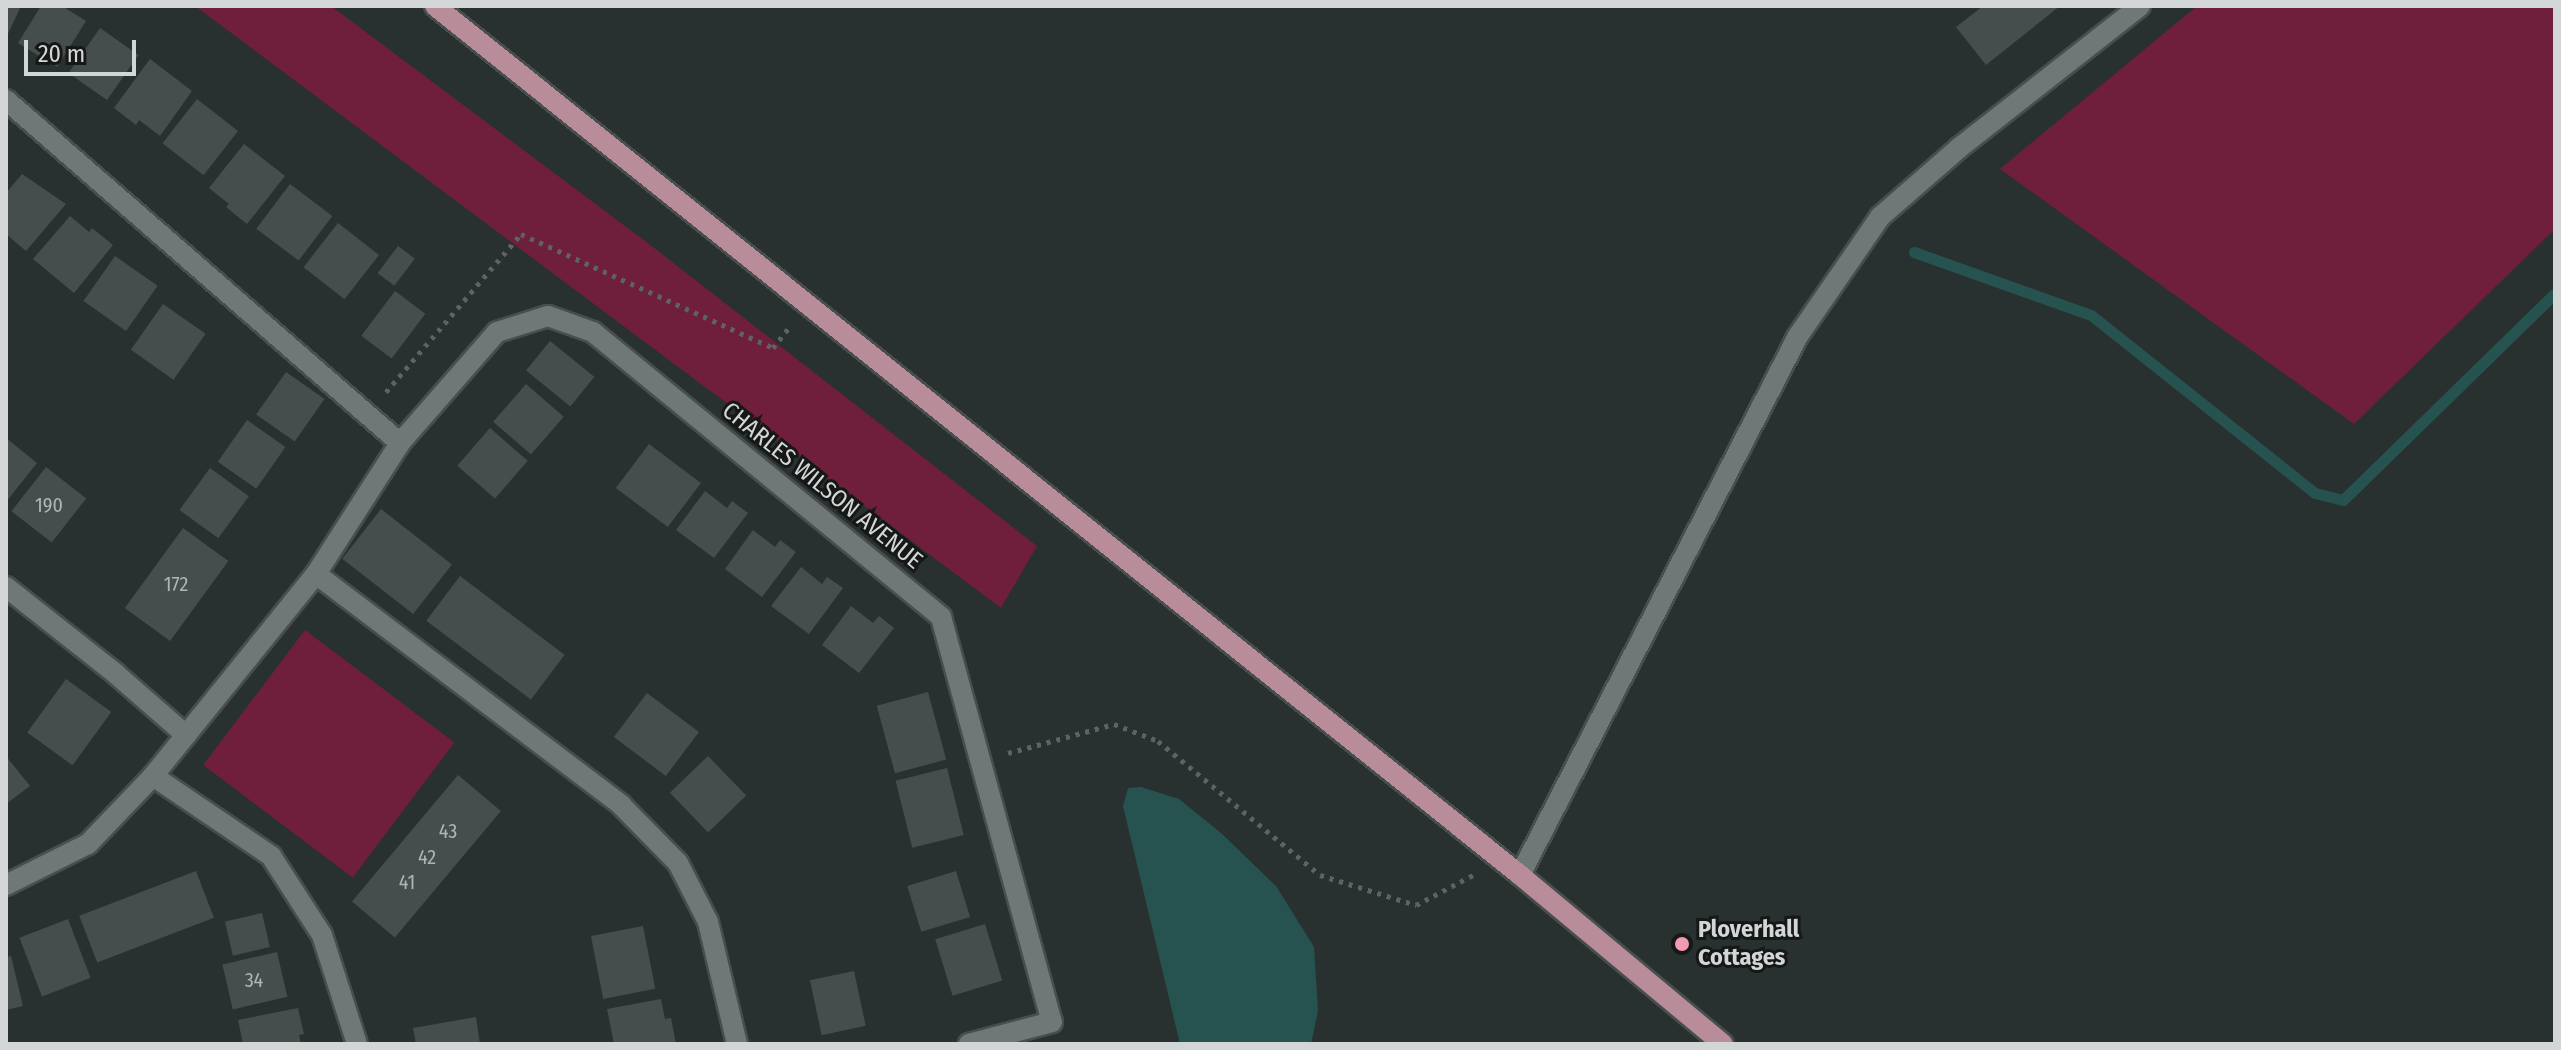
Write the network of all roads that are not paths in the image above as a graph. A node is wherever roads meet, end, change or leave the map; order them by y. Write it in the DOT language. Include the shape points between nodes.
graph roads {
  1 [pos="435,6"];
  2 [pos="2140,6"];
  3 [pos="6,100"];
  4 [pos="400,443"];
  5 [pos="316,574"];
  6 [pos="6,587"];
  7 [pos="186,735"];
  8 [pos="153,776"];
  9 [pos="1520,875"];
  10 [pos="6,885"];
  11 [pos="357,1044"];
  12 [pos="737,1044"];
  13 [pos="969,1044"];
  14 [pos="1723,1044"];
  1 -- 9 [label="main road"];
  2 -- 9 [label="street" via="1880,217 1798,336"];
  3 -- 4 [label="street"];
  4 -- 5 [label="street, CHARLES WILSON AVENUE"];
  4 -- 13 [label="street, CHARLES WILSON AVENUE" via="497,332 548,316 593,332 941,617 1052,1022"];
  5 -- 7 [label="street, CHARLES WILSON AVENUE"];
  5 -- 12 [label="street" via="621,805 678,863 708,922"];
  6 -- 7 [label="street"];
  7 -- 8 [label="street, CHARLES WILSON AVENUE"];
  8 -- 10 [label="street, CHARLES WILSON AVENUE" via="88,844"];
  8 -- 11 [label="street" via="271,856 322,935"];
  9 -- 14 [label="main road"];
}
